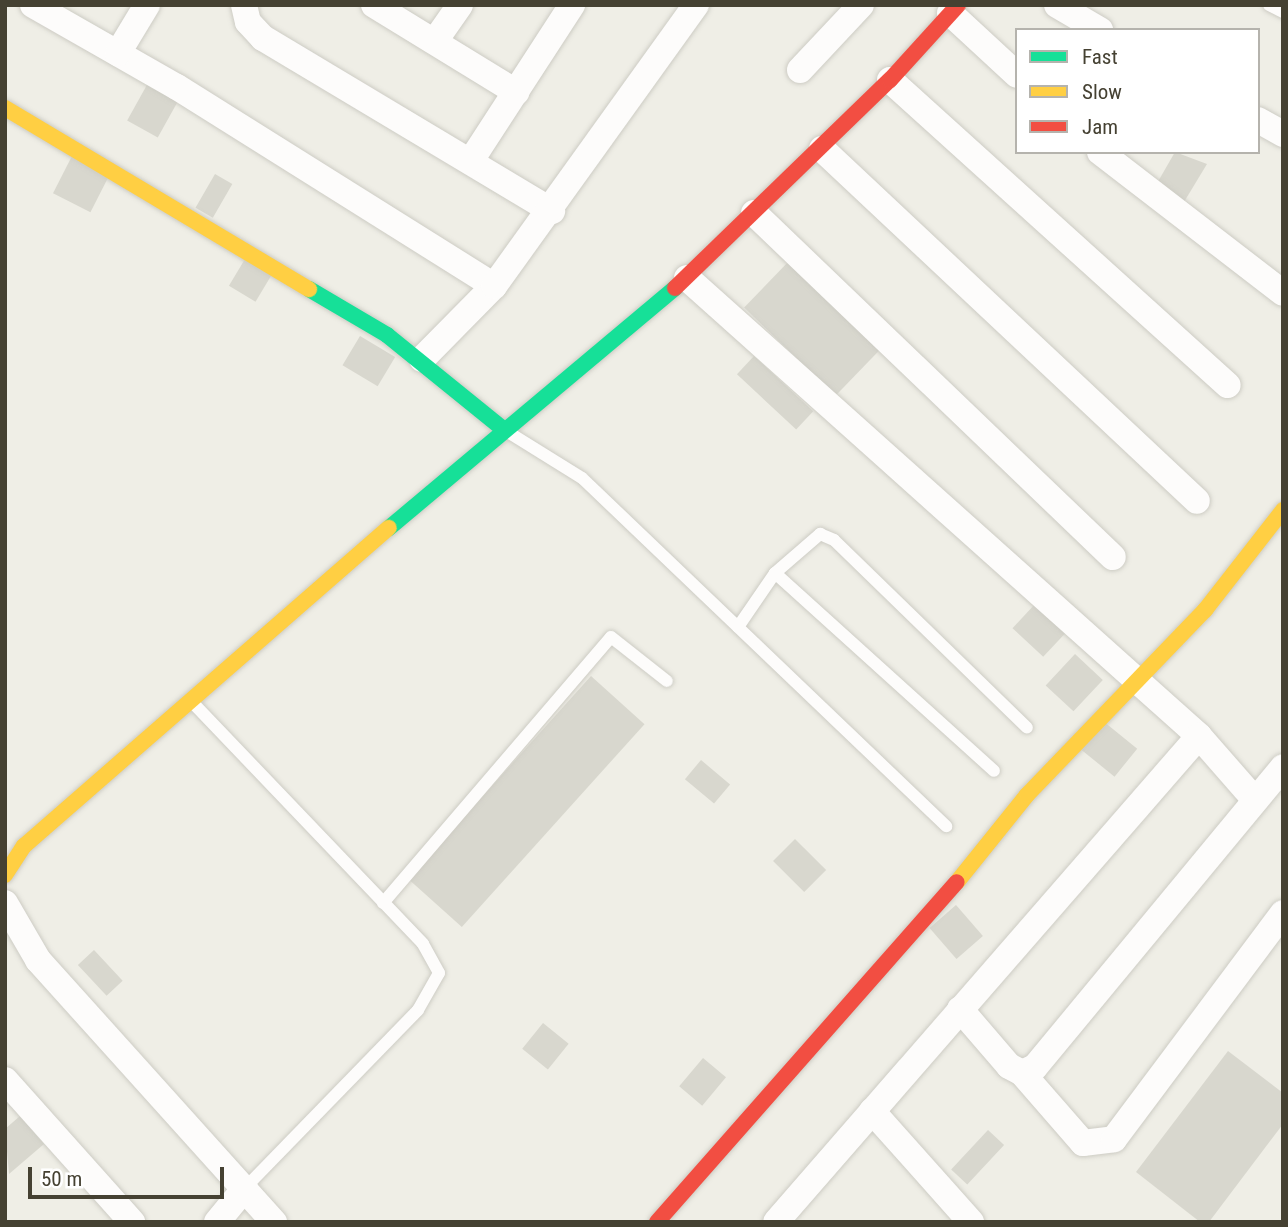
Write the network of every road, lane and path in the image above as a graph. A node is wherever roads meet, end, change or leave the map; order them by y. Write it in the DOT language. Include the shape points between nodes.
graph roads {
  1 [pos="33,5"];
  2 [pos="147,5"];
  3 [pos="244,5"];
  4 [pos="374,5"];
  5 [pos="460,5"];
  6 [pos="572,5"];
  7 [pos="696,5"];
  8 [pos="861,5"];
  9 [pos="1057,5"];
  10 [pos="1269,5"];
  11 [pos="954,9"];
  12 [pos="1283,12"];
  13 [pos="1097,28"];
  14 [pos="437,38"];
  15 [pos="118,53"];
  16 [pos="800,70"];
  17 [pos="1015,73"];
  18 [pos="890,80"];
  19 [pos="516,92"];
  20 [pos="5,108"];
  21 [pos="1260,121"];
  22 [pos="1283,134"];
  23 [pos="822,149"];
  24 [pos="1103,154"];
  25 [pos="472,159"];
  26 [pos="552,211"];
  27 [pos="754,213"];
  28 [pos="687,278"];
  29 [pos="494,286"];
  30 [pos="1283,293"];
  31 [pos="422,359"];
  32 [pos="1228,385"];
  33 [pos="503,429"];
  34 [pos="1197,501"];
  35 [pos="1283,510"];
  36 [pos="1113,557"];
  37 [pos="775,573"];
  38 [pos="738,627"];
  39 [pos="1135,678"];
  40 [pos="667,681"];
  41 [pos="191,702"];
  42 [pos="1027,728"];
  43 [pos="1199,736"];
  44 [pos="1283,767"];
  45 [pos="994,771"];
  46 [pos="1255,800"];
  47 [pos="946,826"];
  48 [pos="5,875"];
  49 [pos="5,903"];
  50 [pos="383,903"];
  51 [pos="1283,913"];
  52 [pos="960,1009"];
  53 [pos="1022,1073"];
  54 [pos="5,1080"];
  55 [pos="872,1111"];
  56 [pos="245,1188"];
  57 [pos="132,1222"];
  58 [pos="217,1222"];
  59 [pos="274,1222"];
  60 [pos="657,1222"];
  61 [pos="776,1222"];
  62 [pos="971,1222"];
  1 -- 15 [label="street"];
  2 -- 15 [label="street"];
  3 -- 25 [label="street" via="248,22 263,38"];
  4 -- 14 [label="street"];
  5 -- 14 [label="street"];
  6 -- 19 [label="street"];
  7 -- 26 [label="street"];
  8 -- 16 [label="street"];
  9 -- 13 [label="street"];
  10 -- 12 [label="lane"];
  11 -- 17 [label="street"];
  11 -- 18 [label="street"];
  14 -- 19 [label="street"];
  15 -- 29 [label="street"];
  18 -- 23 [label="street"];
  18 -- 32 [label="street"];
  19 -- 25 [label="street"];
  20 -- 31 [label="street"];
  21 -- 22 [label="street"];
  23 -- 27 [label="street"];
  23 -- 34 [label="street"];
  24 -- 30 [label="street"];
  25 -- 26 [label="street"];
  26 -- 29 [label="street"];
  27 -- 28 [label="street"];
  27 -- 36 [label="street"];
  28 -- 33 [label="street"];
  28 -- 39 [label="street"];
  29 -- 31 [label="street"];
  31 -- 33 [label="street"];
  33 -- 38 [label="lane" via="582,478"];
  33 -- 41 [label="street"];
  35 -- 39 [label="street" via="1205,610"];
  37 -- 38 [label="lane"];
  37 -- 42 [label="lane" via="802,543 820,534 834,540"];
  37 -- 45 [label="lane"];
  38 -- 47 [label="lane"];
  39 -- 43 [label="street"];
  39 -- 60 [label="street"];
  40 -- 50 [label="lane" via="611,637"];
  41 -- 48 [label="street" via="24,846"];
  41 -- 50 [label="lane"];
  43 -- 46 [label="street"];
  43 -- 52 [label="street"];
  44 -- 46 [label="street"];
  46 -- 53 [label="street" via="1035,1067"];
  49 -- 56 [label="street" via="38,960"];
  50 -- 56 [label="lane" via="436,962 433,989"];
  51 -- 53 [label="street" via="1114,1139 1083,1143"];
  52 -- 53 [label="street"];
  52 -- 55 [label="street"];
  54 -- 57 [label="street"];
  55 -- 61 [label="street"];
  55 -- 62 [label="street"];
  56 -- 58 [label="street"];
  56 -- 59 [label="street"];
}
